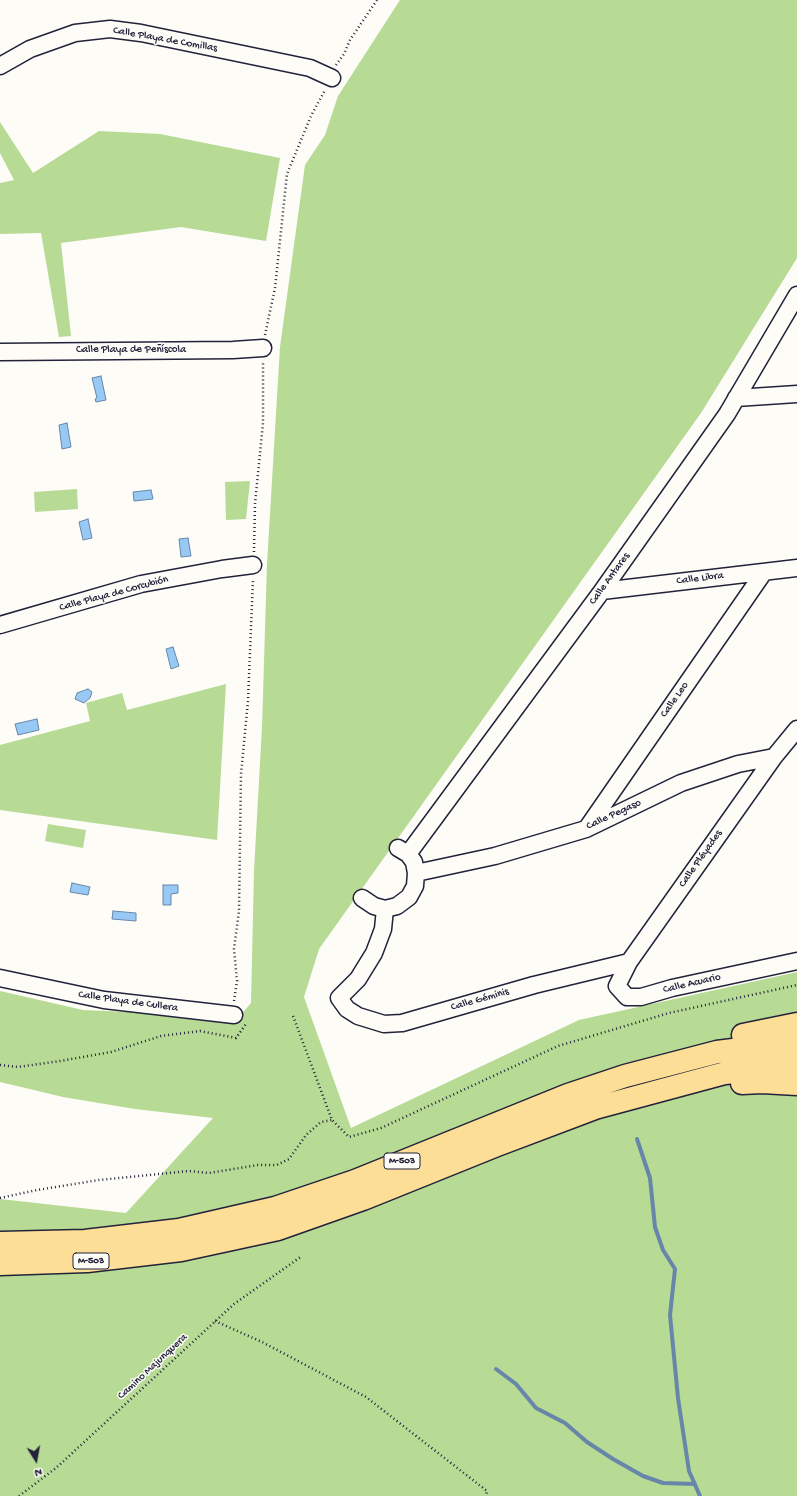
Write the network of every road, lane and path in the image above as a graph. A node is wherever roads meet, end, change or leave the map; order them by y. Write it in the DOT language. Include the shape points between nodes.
graph roads {
  1 [pos="377,0"];
  2 [pos="0,66"];
  3 [pos="332,78"];
  4 [pos="797,295"];
  5 [pos="263,348"];
  6 [pos="0,352"];
  7 [pos="797,394"];
  8 [pos="736,398"];
  9 [pos="253,565"];
  10 [pos="797,568"];
  11 [pos="764,572"];
  12 [pos="602,590"];
  13 [pos="0,625"];
  14 [pos="797,728"];
  15 [pos="774,757"];
  16 [pos="586,829"];
  17 [pos="416,874"];
  18 [pos="362,898"];
  19 [pos="385,909"];
  20 [pos="797,961"];
  21 [pos="629,962"];
  22 [pos="0,978"];
  23 [pos="797,985"];
  24 [pos="239,1015"];
  25 [pos="293,1016"];
  26 [pos="797,1024"];
  27 [pos="797,1042"];
  28 [pos="797,1064"];
  29 [pos="0,1065"];
  30 [pos="797,1084"];
  31 [pos="595,1108"];
  32 [pos="511,1116"];
  33 [pos="332,1120"];
  34 [pos="0,1198"];
  35 [pos="0,1243"];
  36 [pos="302,1256"];
  37 [pos="0,1264"];
  38 [pos="215,1322"];
  39 [pos="20,1496"];
  40 [pos="486,1496"];
  1 -- 3 [label="path" via="350,40"];
  2 -- 3 [label="street, Calle Playa de Comillas" via="30,49 75,33 110,29 141,33 310,68"];
  3 -- 5 [label="path" via="311,116 287,174 274,288"];
  4 -- 8 [label="street, Calle Antares"];
  5 -- 6 [label="street, Calle Playa de Peñíscola"];
  5 -- 9 [label="path" via="263,423 255,504"];
  7 -- 8 [label="street"];
  8 -- 12 [label="street, Calle Antares"];
  9 -- 13 [label="street, Calle Playa de Corcubión" via="141,584"];
  9 -- 24 [label="path" via="248,701 241,774 239,911 234,949"];
  10 -- 11 [label="street, Calle Libra"];
  11 -- 12 [label="street, Calle Libra"];
  11 -- 16 [label="street, Calle Leo"];
  12 -- 17 [label="street, Calle Antares" via="403,851 414,862"];
  14 -- 15 [label="street"];
  15 -- 16 [label="street, Calle Pegaso" via="738,764 681,783"];
  15 -- 21 [label="street, Calle Pléyades"];
  16 -- 17 [label="street, Calle Pegaso" via="495,856"];
  17 -- 19 [label="street" via="415,886 409,897 397,906"];
  18 -- 19 [label="street" via="374,906"];
  19 -- 21 [label="street, Calle Géminis" via="383,929 374,953 358,979 339,998 347,1009 358,1016 384,1024 402,1023 534,985"];
  20 -- 21 [label="street, Calle Acuario" via="641,997 627,997 617,986"];
  22 -- 24 [label="street, Calle Playa de Cullera" via="104,1000"];
  23 -- 33 [label="path" via="669,1013 558,1046 381,1128 349,1137"];
  24 -- 29 [label="path" via="236,1038 200,1031 161,1036 111,1052 60,1061 18,1068"];
  25 -- 33 [label="path"];
  26 -- 32 [label="highway, M-503" via="620,1064 561,1085"];
  27 -- 32 [label="highway, M-503" via="717,1052 626,1076"];
  28 -- 31 [label="highway, M-503" via="725,1073"];
  30 -- 31 [label="highway, M-503" via="718,1084"];
  31 -- 37 [label="highway, M-503" via="363,1199 278,1229 173,1251 87,1261"];
  32 -- 35 [label="highway, M-503" via="355,1180 275,1208 179,1230 85,1241"];
  33 -- 34 [label="path" via="320,1122 306,1135 289,1159 277,1165 258,1165 209,1173 189,1171 99,1180"];
  36 -- 38 [label="path, Camino Majunquera" via="234,1304"];
  38 -- 39 [label="path, Camino Majunquera" via="56,1468"];
  38 -- 40 [label="path" via="262,1342 366,1397 487,1491"];
}
